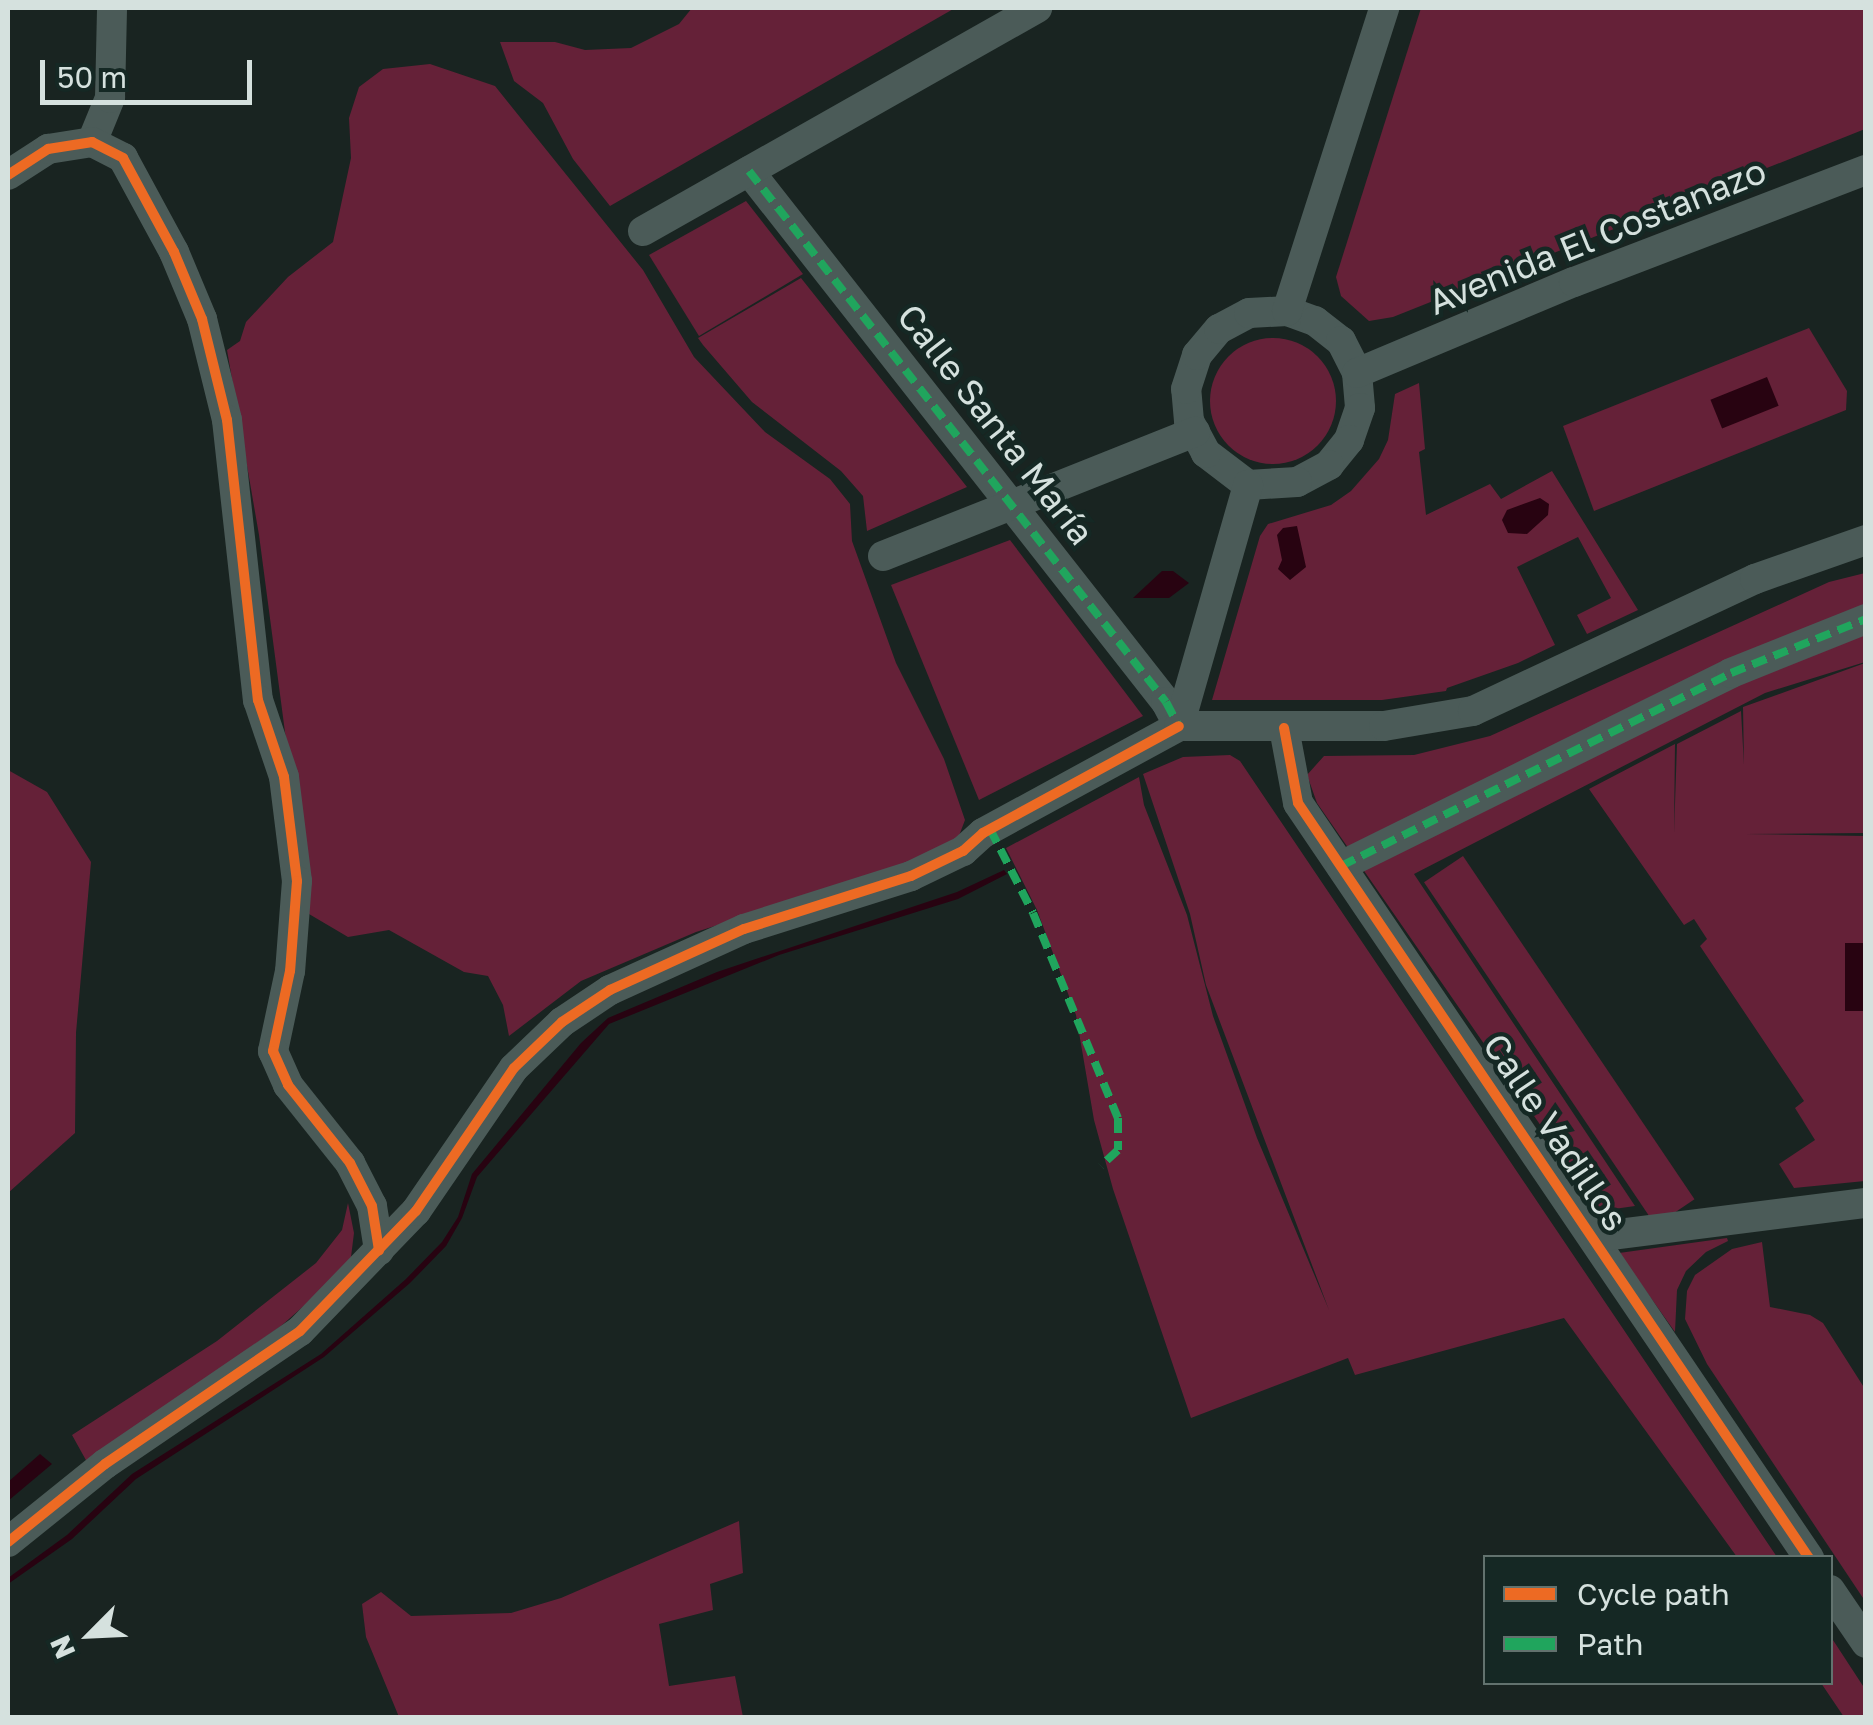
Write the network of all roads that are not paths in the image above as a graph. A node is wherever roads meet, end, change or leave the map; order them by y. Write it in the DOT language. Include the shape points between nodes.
graph roads {
  1 [pos="112,8"];
  2 [pos="1037,8"];
  3 [pos="1384,8"];
  4 [pos="92,142"];
  5 [pos="1866,170"];
  6 [pos="749,171"];
  7 [pos="8,175"];
  8 [pos="643,230"];
  9 [pos="1287,311"];
  10 [pos="1357,373"];
  11 [pos="1195,432"];
  12 [pos="1248,485"];
  13 [pos="1012,504"];
  14 [pos="1866,540"];
  15 [pos="884,556"];
  16 [pos="1866,619"];
  17 [pos="1178,726"];
  18 [pos="1284,728"];
  19 [pos="1340,866"];
  20 [pos="1866,1203"];
  21 [pos="1594,1237"];
  22 [pos="379,1250"];
  23 [pos="8,1542"];
  24 [pos="1807,1555"];
  25 [pos="1833,1594"];
  26 [pos="1866,1642"];
  1 -- 4 [label="street" via="110,98"];
  2 -- 6 [label="street"];
  3 -- 9 [label="street"];
  4 -- 7 [label="street" via="48,148"];
  4 -- 22 [label="street" via="123,158 202,319 227,420 258,700 284,777 297,881 290,972 273,1050 288,1086 350,1163 372,1206"];
  5 -- 10 [label="street, Avenida El Costanazo"];
  6 -- 8 [label="street"];
  6 -- 13 [label="street, Calle Santa María"];
  9 -- 10 [label="street" via="1315,320 1340,342"];
  9 -- 11 [label="street" via="1249,313 1219,329 1196,355 1186,388"];
  10 -- 12 [label="street" via="1360,408 1349,440 1329,465 1297,482"];
  11 -- 12 [label="street" via="1206,453"];
  11 -- 13 [label="street"];
  12 -- 17 [label="street"];
  13 -- 15 [label="street"];
  13 -- 17 [label="street, Calle Santa María"];
  14 -- 18 [label="street" via="1756,579 1473,712 1384,726"];
  16 -- 19 [label="street" via="1731,672"];
  17 -- 18 [label="street"];
  17 -- 22 [label="street" via="910,876 744,929 610,990 562,1022 514,1068 416,1211"];
  18 -- 19 [label="street, Calle Vadillos" via="1298,803"];
  19 -- 21 [label="street, Calle Vadillos"];
  20 -- 21 [label="street"];
  21 -- 24 [label="street, Calle Vadillos"];
  22 -- 23 [label="street" via="300,1332 105,1464"];
  25 -- 26 [label="street"];
}
